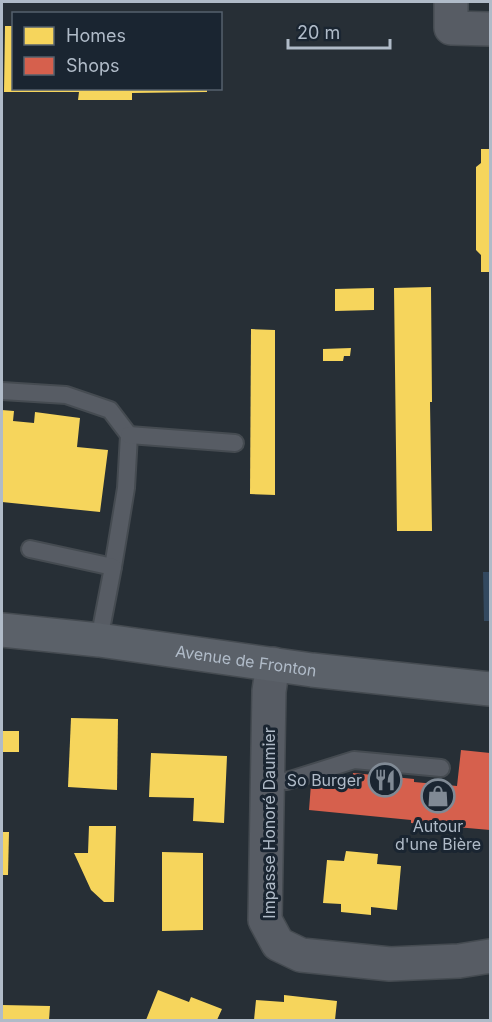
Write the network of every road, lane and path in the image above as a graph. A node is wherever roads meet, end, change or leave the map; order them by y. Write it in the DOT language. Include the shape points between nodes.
graph roads {
  1 [pos="451,2"];
  2 [pos="490,29"];
  3 [pos="2,391"];
  4 [pos="129,435"];
  5 [pos="235,443"];
  6 [pos="30,549"];
  7 [pos="113,567"];
  8 [pos="2,630"];
  9 [pos="99,640"];
  10 [pos="273,664"];
  11 [pos="490,689"];
  12 [pos="441,768"];
  13 [pos="268,779"];
  14 [pos="490,956"];
  1 -- 2 [label="street" via="451,28"];
  3 -- 4 [label="lane" via="66,395 110,410"];
  4 -- 5 [label="lane"];
  4 -- 7 [label="lane" via="126,488"];
  6 -- 7 [label="lane"];
  7 -- 9 [label="lane"];
  8 -- 9 [label="main road, Avenue de Fronton"];
  9 -- 10 [label="main road, Avenue de Fronton"];
  10 -- 11 [label="main road, Avenue de Fronton"];
  10 -- 13 [label="street, Impasse Honoré Daumier"];
  12 -- 13 [label="lane" via="354,760 287,781"];
  13 -- 14 [label="street, Impasse Honoré Daumier" via="265,921 278,944 301,955 390,964"];
}
